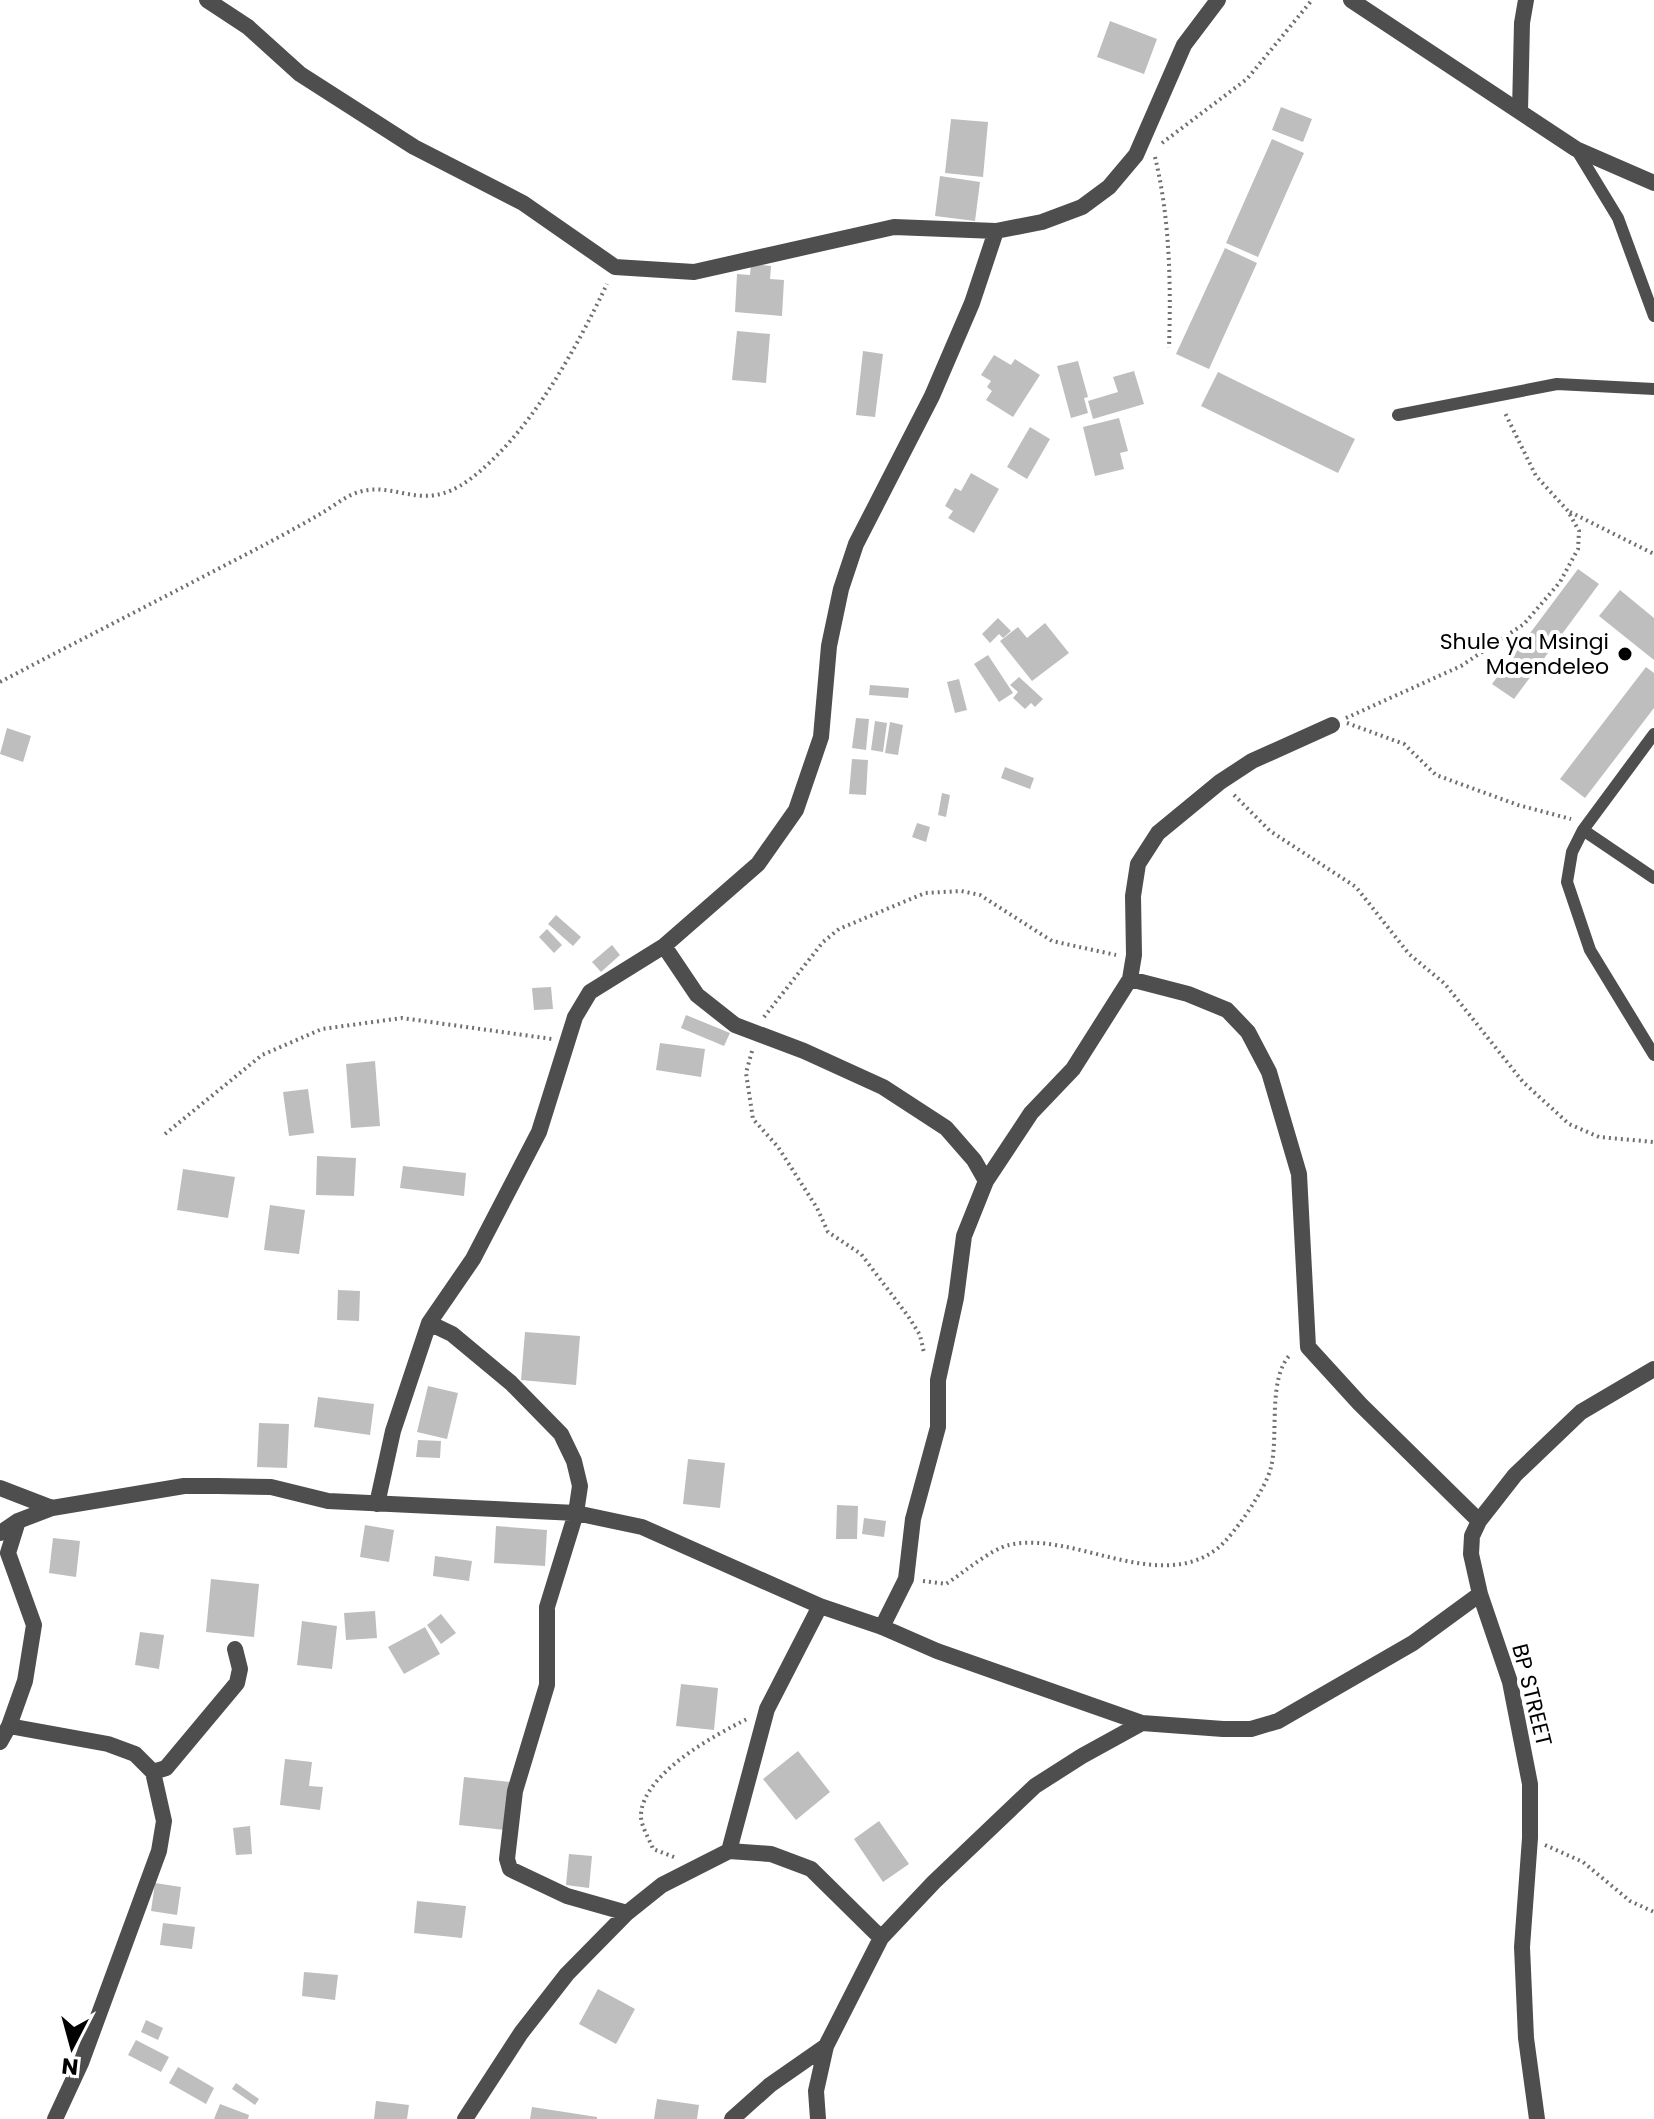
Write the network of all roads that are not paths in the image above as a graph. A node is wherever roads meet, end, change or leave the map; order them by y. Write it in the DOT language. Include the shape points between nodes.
graph roads {
  1 [pos="207,0"];
  2 [pos="1218,0"];
  3 [pos="1351,0"];
  4 [pos="1526,0"];
  5 [pos="1520,111"];
  6 [pos="1576,149"];
  7 [pos="1654,183"];
  8 [pos="996,231"];
  9 [pos="1654,316"];
  10 [pos="1654,389"];
  11 [pos="1398,415"];
  12 [pos="1332,725"];
  13 [pos="1654,734"];
  14 [pos="1586,827"];
  15 [pos="1654,878"];
  16 [pos="664,946"];
  17 [pos="1130,979"];
  18 [pos="1654,1055"];
  19 [pos="986,1181"];
  20 [pos="429,1323"];
  21 [pos="1654,1369"];
  22 [pos="0,1488"];
  23 [pos="377,1504"];
  24 [pos="52,1508"];
  25 [pos="576,1513"];
  26 [pos="18,1521"];
  27 [pos="1479,1521"];
  28 [pos="0,1533"];
  29 [pos="1480,1594"];
  30 [pos="820,1606"];
  31 [pos="882,1627"];
  32 [pos="235,1649"];
  33 [pos="1142,1723"];
  34 [pos="9,1726"];
  35 [pos="0,1742"];
  36 [pos="153,1772"];
  37 [pos="729,1851"];
  38 [pos="627,1913"];
  39 [pos="881,1938"];
  40 [pos="826,2046"];
  41 [pos="55,2119"];
  42 [pos="465,2119"];
  43 [pos="732,2119"];
  44 [pos="818,2119"];
  45 [pos="1537,2119"];
  1 -- 8 [label="street" via="248,27 300,74 414,147 523,203 615,267 694,272 894,227"];
  2 -- 8 [label="street" via="1184,45 1136,155 1109,187 1082,207"];
  3 -- 5 [label="street"];
  4 -- 5 [label="street"];
  5 -- 6 [label="street"];
  6 -- 7 [label="street"];
  6 -- 9 [label="lane" via="1618,218"];
  8 -- 16 [label="street" via="932,396 856,544 829,646 821,737 796,810 758,864"];
  10 -- 11 [label="lane" via="1557,384"];
  12 -- 17 [label="street" via="1252,761 1158,833 1138,864"];
  13 -- 14 [label="lane"];
  14 -- 15 [label="lane"];
  14 -- 18 [label="lane" via="1572,852 1567,882 1590,950"];
  16 -- 19 [label="street" via="697,995 735,1025 883,1087 946,1128"];
  16 -- 20 [label="street" via="590,992 566,1041 539,1132 473,1259"];
  17 -- 19 [label="street" via="1073,1069 1031,1113"];
  17 -- 27 [label="street" via="1227,1010 1248,1032 1269,1072 1299,1174 1308,1347"];
  19 -- 31 [label="street" via="964,1236 938,1380 938,1427 913,1519 906,1579"];
  20 -- 23 [label="street" via="393,1431"];
  20 -- 25 [label="street" via="452,1334 499,1373 561,1434 580,1486"];
  21 -- 27 [label="street, BP STREET" via="1581,1412 1515,1475"];
  22 -- 24 [label="street"];
  23 -- 24 [label="street" via="328,1501 271,1487 184,1486"];
  23 -- 25 [label="street"];
  24 -- 26 [label="street"];
  25 -- 30 [label="street" via="642,1527"];
  25 -- 38 [label="street" via="547,1607 547,1685 515,1791 507,1859 510,1869 567,1896"];
  26 -- 28 [label="street"];
  26 -- 34 [label="street" via="8,1553 34,1625 25,1681"];
  27 -- 29 [label="street, BP STREET" via="1471,1554"];
  29 -- 33 [label="street" via="1413,1643 1278,1721 1251,1729"];
  29 -- 45 [label="street, BP STREET" via="1510,1682 1530,1784 1522,1947"];
  30 -- 31 [label="street"];
  30 -- 37 [label="street" via="767,1709"];
  31 -- 33 [label="street"];
  32 -- 36 [label="street" via="237,1683 166,1768"];
  33 -- 39 [label="street" via="1035,1786"];
  34 -- 35 [label="street"];
  34 -- 36 [label="street" via="108,1744 135,1754"];
  36 -- 41 [label="street" via="164,1821 159,1851"];
  37 -- 38 [label="street" via="662,1885"];
  37 -- 39 [label="street" via="771,1854 811,1869"];
  38 -- 42 [label="street" via="567,1974"];
  39 -- 40 [label="street"];
  40 -- 43 [label="street"];
  40 -- 44 [label="street" via="816,2091"];
}
